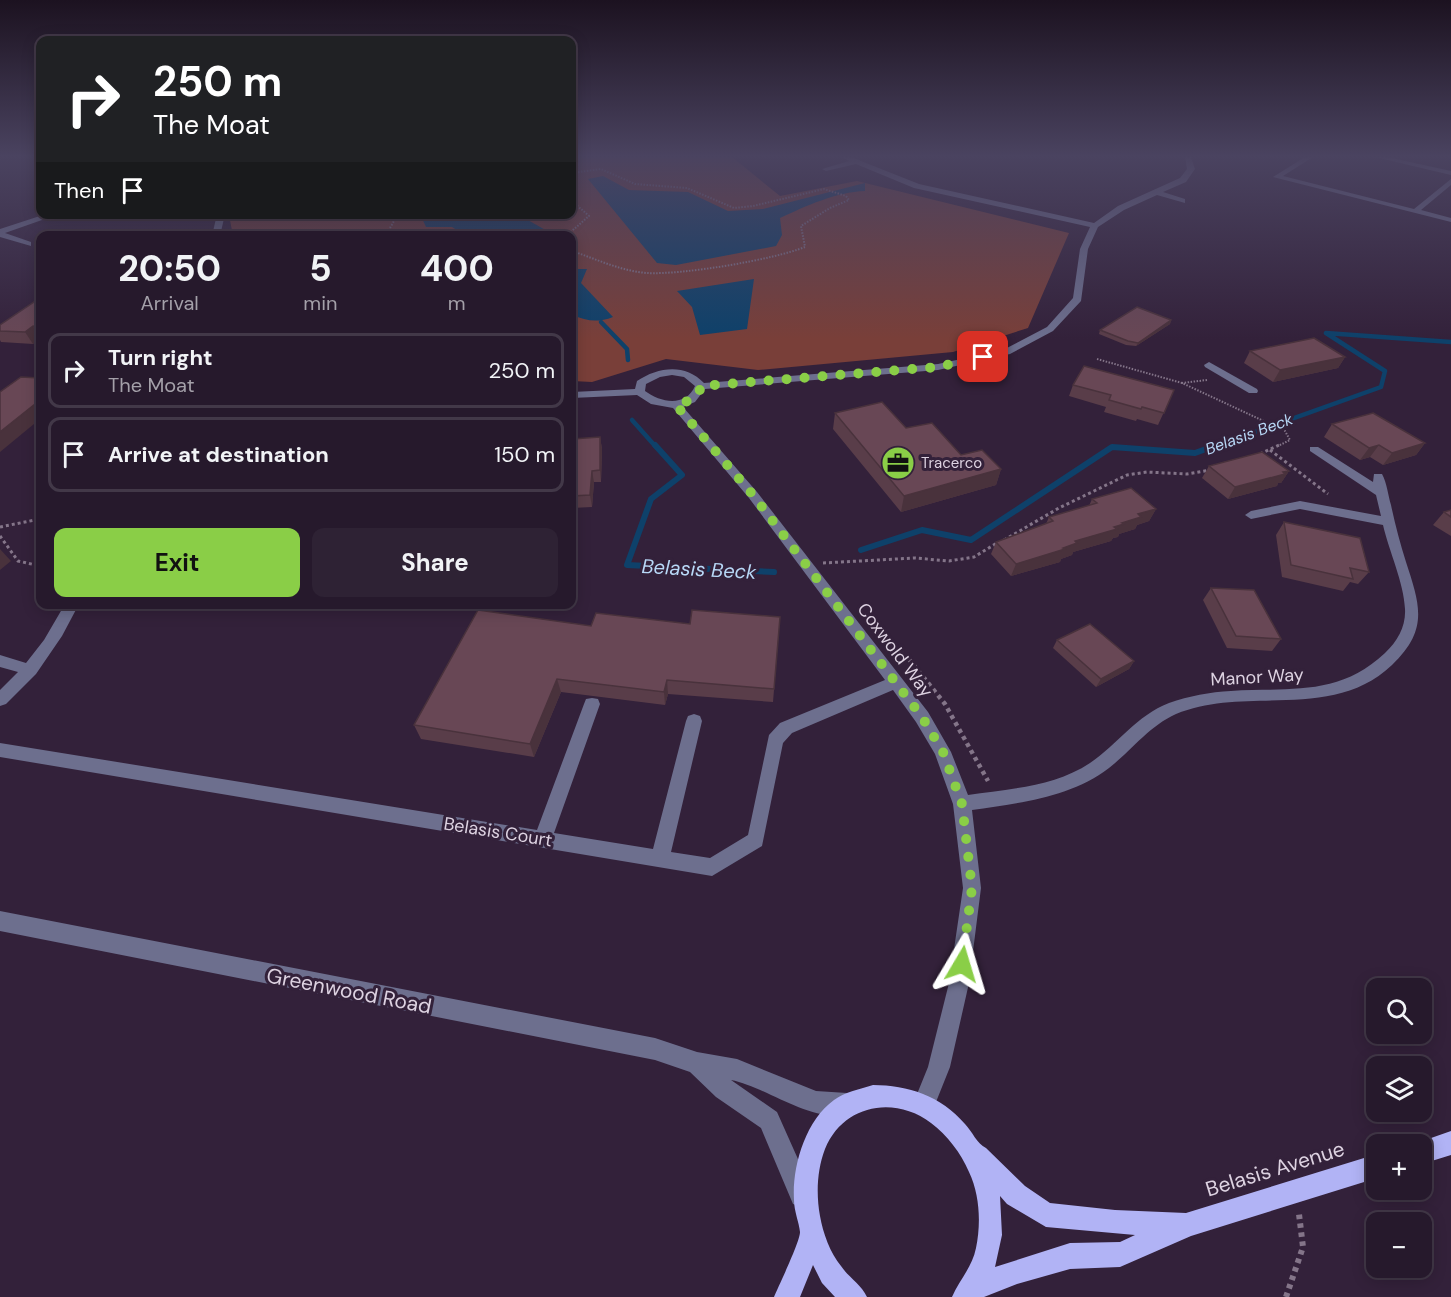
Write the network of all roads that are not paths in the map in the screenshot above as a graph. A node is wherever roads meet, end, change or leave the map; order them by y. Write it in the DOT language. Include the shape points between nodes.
graph roads {
  1 [pos="1057,218"];
  2 [pos="1107,218"];
  3 [pos="41,219"];
  4 [pos="1095,226"];
  5 [pos="0,233"];
  6 [pos="28,244"];
  7 [pos="1209,365"];
  8 [pos="701,386"];
  9 [pos="1253,391"];
  10 [pos="640,392"];
  11 [pos="576,395"];
  12 [pos="676,405"];
  13 [pos="1314,449"];
  14 [pos="1251,515"];
  15 [pos="1388,522"];
  16 [pos="69,609"];
  17 [pos="0,661"];
  18 [pos="31,670"];
  19 [pos="895,682"];
  20 [pos="0,700"];
  21 [pos="592,704"];
  22 [pos="694,721"];
  23 [pos="0,750"];
  24 [pos="962,804"];
  25 [pos="543,839"];
  26 [pos="660,858"];
  27 [pos="0,921"];
  28 [pos="697,1063"];
  29 [pos="847,1104"];
  30 [pos="924,1104"];
  31 [pos="1451,1143"];
  32 [pos="970,1147"];
  33 [pos="1432,1149"];
  34 [pos="1366,1169"];
  35 [pos="804,1199"];
  36 [pos="1189,1224"];
  37 [pos="811,1237"];
  38 [pos="969,1293"];
  39 [pos="787,1297"];
  40 [pos="854,1297"];
  1 -- 4 [label="street"];
  2 -- 4 [label="street"];
  3 -- 5 [label="street"];
  4 -- 8 [label="street" via="1084,249 1078,299 1050,329 1006,352 938,367"];
  5 -- 6 [label="street"];
  7 -- 9 [label="street"];
  8 -- 10 [label="street" via="695,377 666,372 641,383"];
  8 -- 12 [label="street" via="699,394 690,401"];
  10 -- 11 [label="street"];
  10 -- 12 [label="street" via="647,400"];
  12 -- 19 [label="street, Coxwold Way" via="753,495"];
  13 -- 15 [label="street, Manor Way" via="1380,485"];
  14 -- 15 [label="street" via="1300,505"];
  15 -- 24 [label="street, Manor Way" via="1412,605 1411,624 1404,643 1373,673 1341,687 1302,696 1200,699 1169,710 1093,770 1060,786"];
  16 -- 18 [label="street"];
  17 -- 18 [label="street"];
  18 -- 20 [label="street"];
  19 -- 24 [label="street, Coxwold Way" via="943,752"];
  19 -- 26 [label="street, Belasis Court" via="786,728 776,740 756,840 712,867"];
  21 -- 25 [label="street"];
  22 -- 26 [label="street"];
  23 -- 25 [label="street, Belasis Court"];
  24 -- 30 [label="street, Coxwold Way" via="972,888 959,983 939,1067"];
  25 -- 26 [label="street, Belasis Court"];
  27 -- 28 [label="street, Greenwood Road" via="655,1049"];
  28 -- 29 [label="street, Greenwood Road" via="737,1070 816,1102"];
  28 -- 35 [label="street, Greenwood Road" via="724,1089 769,1120"];
  29 -- 30 [label="main road" via="871,1096 897,1096"];
  29 -- 35 [label="main road" via="824,1127 808,1159"];
  30 -- 32 [label="main road" via="948,1121"];
  31 -- 33 [label="main road"];
  32 -- 36 [label="main road, Belasis Avenue" via="1016,1195 1046,1215"];
  32 -- 38 [label="main road" via="985,1180 992,1217 988,1254"];
  34 -- 36 [label="main road, Belasis Avenue"];
  35 -- 37 [label="main road"];
  36 -- 38 [label="main road, Belasis Avenue" via="1120,1254 1070,1256 1017,1271"];
  37 -- 39 [label="main road"];
  37 -- 40 [label="main road" via="833,1277"];
}
